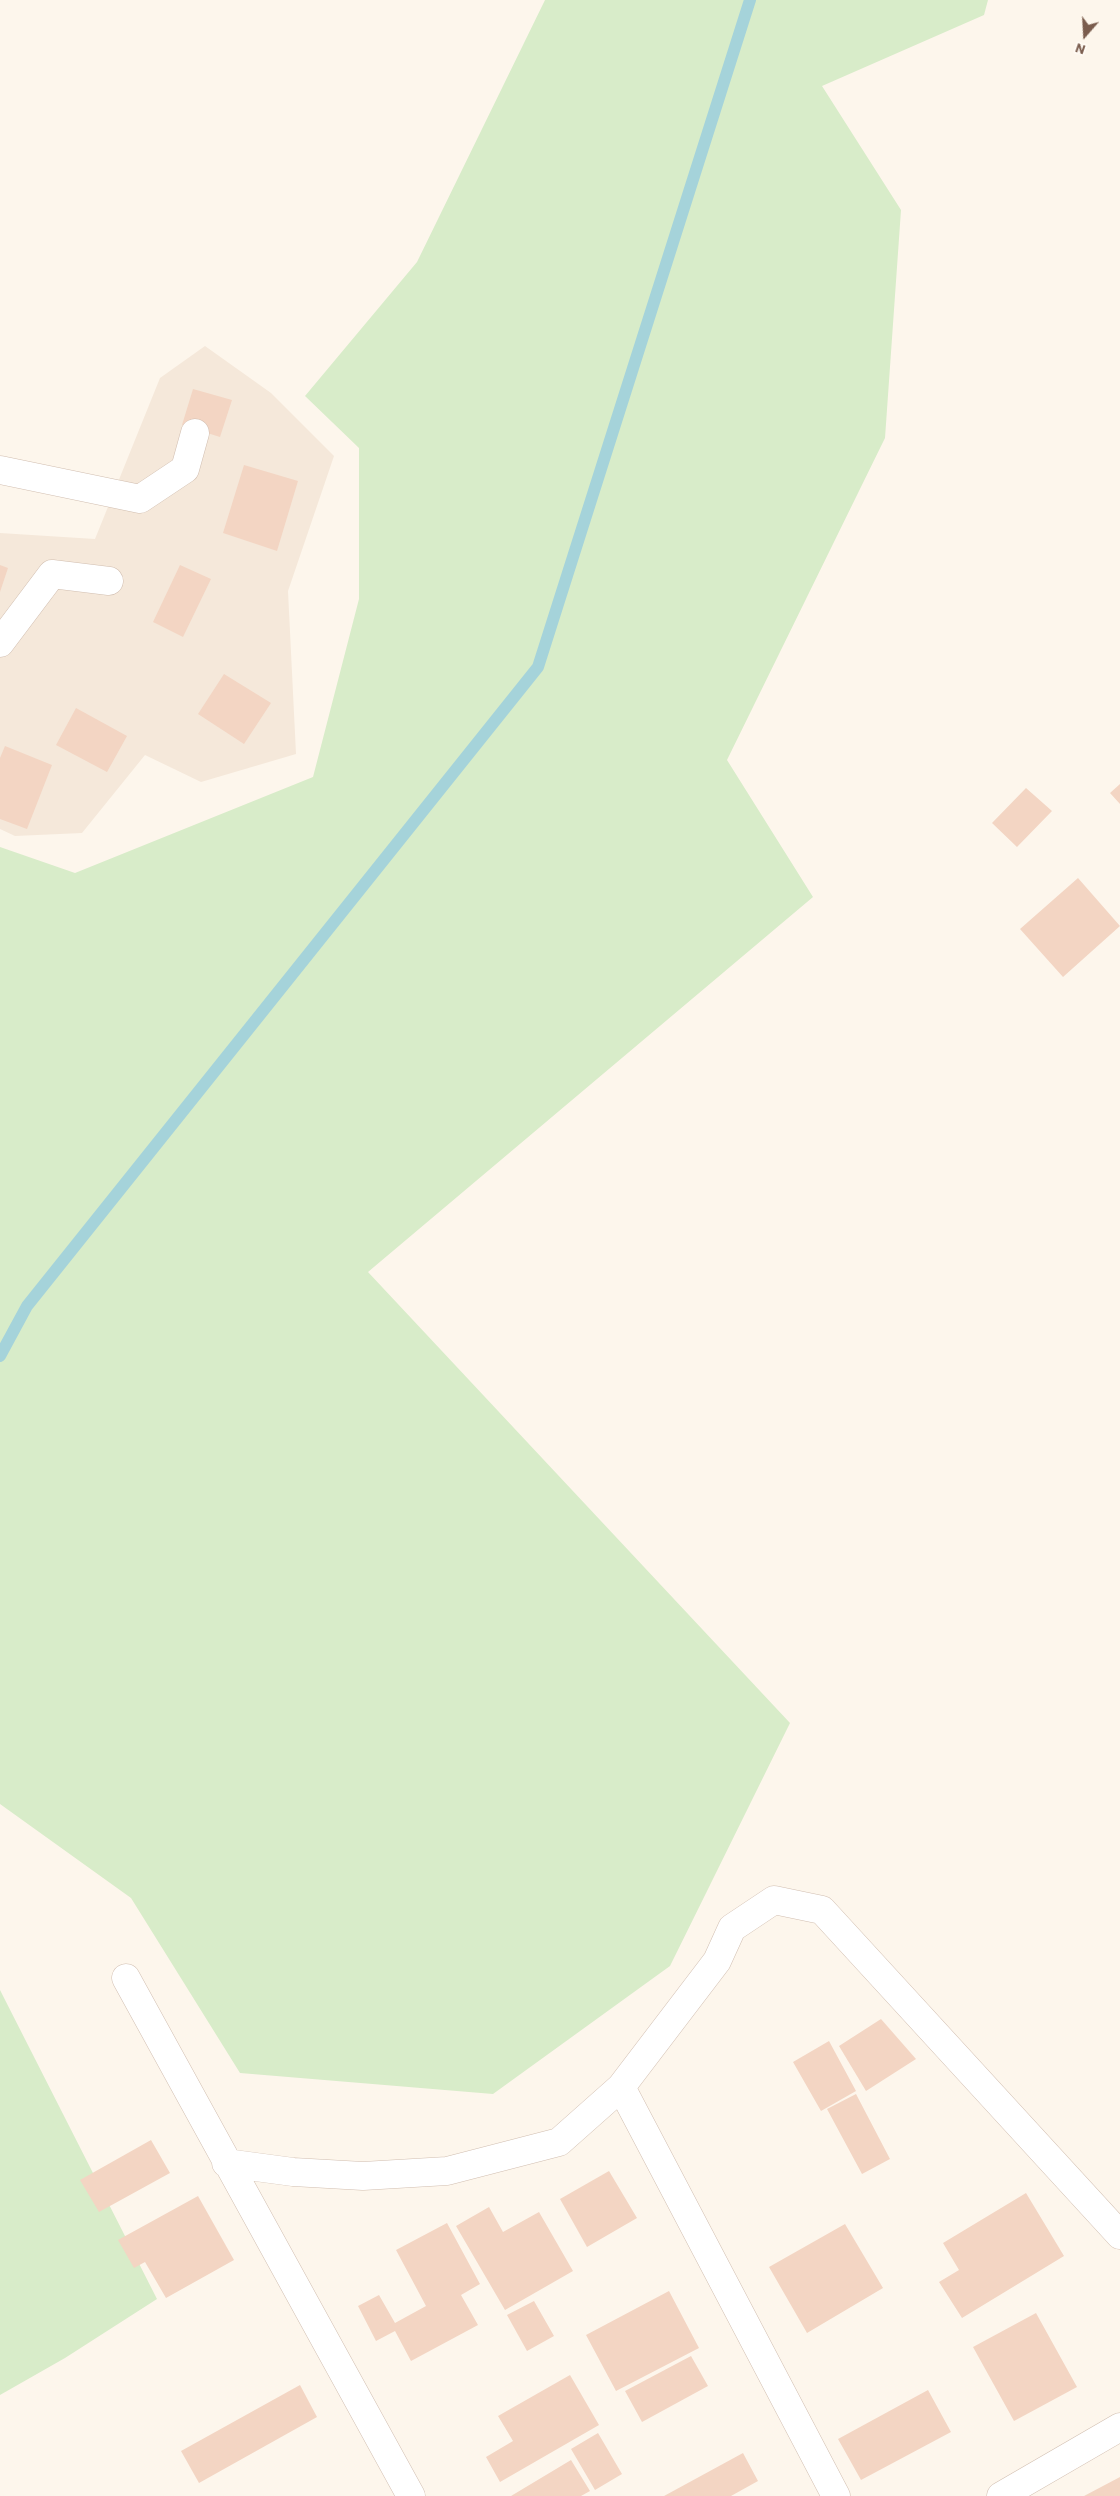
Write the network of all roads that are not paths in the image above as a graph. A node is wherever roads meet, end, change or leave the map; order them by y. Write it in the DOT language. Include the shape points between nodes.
graph roads {
  1 [pos="195,433"];
  2 [pos="0,470"];
  3 [pos="109,581"];
  4 [pos="0,643"];
  5 [pos="126,1978"];
  6 [pos="621,2087"];
  7 [pos="226,2163"];
  8 [pos="1120,2235"];
  9 [pos="1120,2427"];
  10 [pos="411,2496"];
  11 [pos="836,2496"];
  12 [pos="1001,2496"];
  1 -- 2 [label="street" via="185,469 140,499"];
  3 -- 4 [label="street" via="52,574"];
  5 -- 7 [label="street"];
  6 -- 7 [label="street" via="559,2142 447,2171 363,2176 293,2172"];
  6 -- 8 [label="street" via="718,1961 732,1928 774,1900 822,1910"];
  6 -- 11 [label="street"];
  7 -- 10 [label="street"];
  9 -- 12 [label="street"];
}
